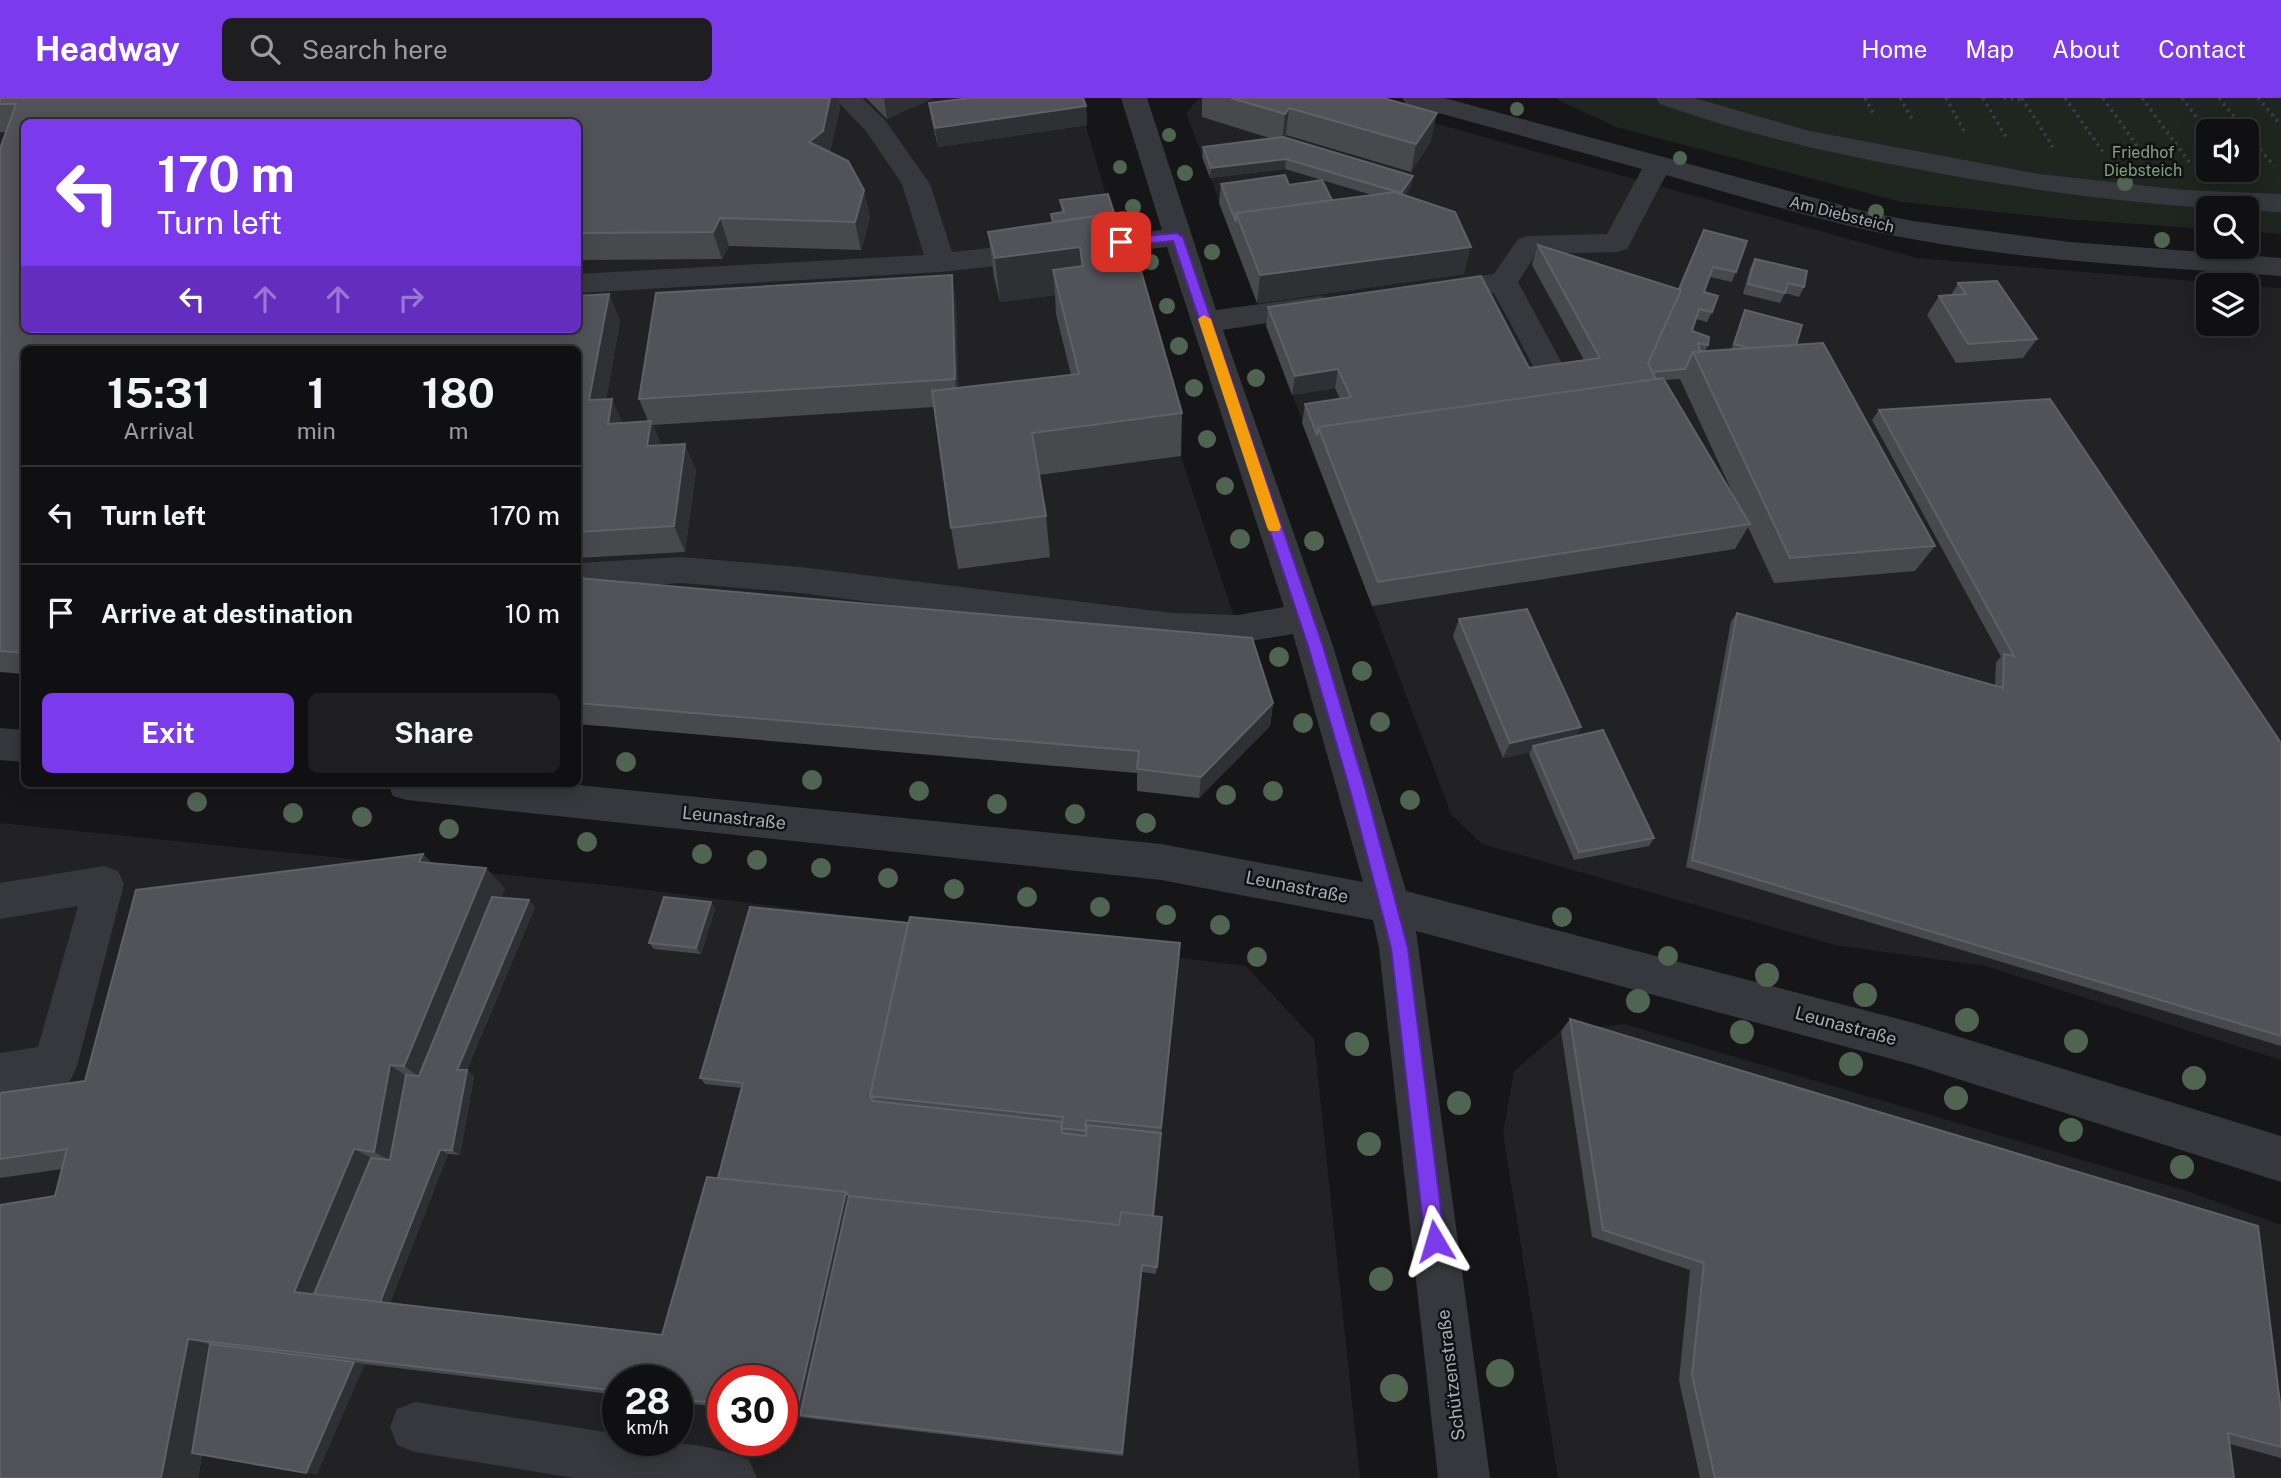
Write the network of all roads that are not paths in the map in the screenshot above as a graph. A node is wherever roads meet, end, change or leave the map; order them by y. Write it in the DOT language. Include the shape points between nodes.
graph roads {
  1 [pos="847,98"];
  2 [pos="1135,98"];
  3 [pos="1415,98"];
  4 [pos="1669,98"];
  5 [pos="1457,103"];
  6 [pos="1657,166"];
  7 [pos="2281,203"];
  8 [pos="1177,237"];
  9 [pos="941,262"];
  10 [pos="2281,267"];
  11 [pos="1503,282"];
  12 [pos="581,284"];
  13 [pos="1409,294"];
  14 [pos="1342,303"];
  15 [pos="1205,321"];
  16 [pos="1551,371"];
  17 [pos="581,576"];
  18 [pos="1305,618"];
  19 [pos="0,744"];
  20 [pos="21,746"];
  21 [pos="436,787"];
  22 [pos="0,901"];
  23 [pos="1390,905"];
  24 [pos="0,1074"];
  25 [pos="2281,1159"];
  26 [pos="415,1427"];
  27 [pos="731,1478"];
  28 [pos="1464,1478"];
  1 -- 9 [label="street" via="876,126 916,184"];
  2 -- 8 [label="street, Schützenstraße"];
  3 -- 5 [label="street, Am Diebsteich"];
  4 -- 7 [label="street" via="1762,128 1987,174 2174,198"];
  5 -- 6 [label="street, Am Diebsteich"];
  6 -- 10 [label="street, Am Diebsteich" via="1922,234"];
  6 -- 11 [label="street" via="1617,243 1528,245"];
  8 -- 9 [label="street"];
  8 -- 15 [label="street, Schützenstraße"];
  9 -- 12 [label="street"];
  11 -- 13 [label="street"];
  11 -- 16 [label="street"];
  14 -- 15 [label="street"];
  15 -- 18 [label="street, Schützenstraße"];
  17 -- 18 [label="street" via="682,570 800,580 1173,627 1238,629"];
  18 -- 23 [label="street, Schützenstraße"];
  19 -- 20 [label="street"];
  21 -- 23 [label="street, Leunastraße" via="1161,862"];
  22 -- 24 [label="street" via="104,884 55,1066"];
  23 -- 25 [label="street, Leunastraße" via="1914,1044"];
  23 -- 28 [label="street, Schützenstraße"];
  26 -- 27 [label="street"];
}
